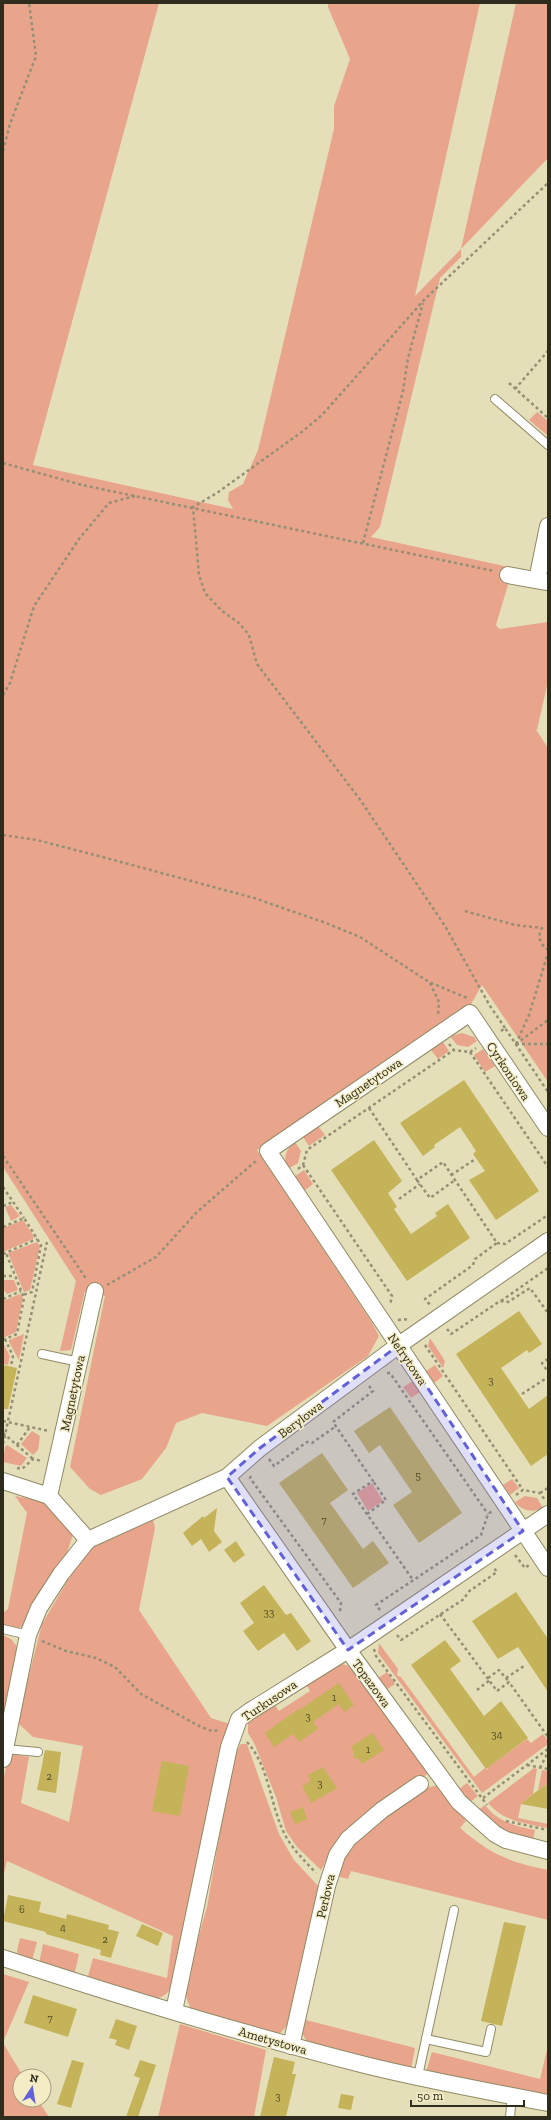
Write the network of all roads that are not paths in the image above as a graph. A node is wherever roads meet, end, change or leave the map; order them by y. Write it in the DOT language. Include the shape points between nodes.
graph roads {
  1 [pos="495,399"];
  2 [pos="548,445"];
  3 [pos="547,534"];
  4 [pos="508,574"];
  5 [pos="543,581"];
  6 [pos="472,1007"];
  7 [pos="548,1128"];
  8 [pos="268,1151"];
  9 [pos="548,1241"];
  10 [pos="95,1291"];
  11 [pos="399,1345"];
  12 [pos="42,1354"];
  13 [pos="79,1362"];
  14 [pos="227,1477"];
  15 [pos="3,1481"];
  16 [pos="49,1496"];
  17 [pos="547,1509"];
  18 [pos="523,1531"];
  19 [pos="88,1540"];
  20 [pos="548,1568"];
  21 [pos="3,1629"];
  22 [pos="28,1635"];
  23 [pos="348,1650"];
  24 [pos="6,1728"];
  25 [pos="38,1752"];
  26 [pos="4,1754"];
  27 [pos="420,1784"];
  28 [pos="548,1851"];
  29 [pos="454,1910"];
  30 [pos="3,1958"];
  31 [pos="174,2011"];
  32 [pos="491,2029"];
  33 [pos="426,2039"];
  34 [pos="292,2046"];
  35 [pos="418,2076"];
  36 [pos="512,2096"];
  37 [pos="548,2104"];
  38 [pos="510,2117"];
  1 -- 2 [label="lane"];
  3 -- 5 [label="street"];
  4 -- 5 [label="street"];
  6 -- 7 [label="street, Cyrkoniowa"];
  6 -- 8 [label="street, Magnetytowa"];
  8 -- 11 [label="street, Nefrytowa"];
  9 -- 11 [label="street, Berylowa"];
  10 -- 13 [label="street, Magnetytowa"];
  11 -- 14 [label="street, Berylowa" via="260,1448"];
  11 -- 18 [label="street, Nefrytowa"];
  12 -- 13 [label="lane"];
  13 -- 16 [label="street, Magnetytowa"];
  14 -- 19 [label="street, Berylowa"];
  14 -- 23 [label="street, Topazowa"];
  15 -- 16 [label="street"];
  16 -- 19 [label="street"];
  17 -- 18 [label="street, Turkusowa"];
  18 -- 20 [label="street, Nefrytowa"];
  18 -- 23 [label="street, Turkusowa"];
  19 -- 22 [label="street" via="61,1574 39,1608"];
  21 -- 22 [label="lane"];
  22 -- 24 [label="street"];
  23 -- 28 [label="street, Topazowa" via="436,1772 467,1810 506,1840"];
  23 -- 31 [label="street, Turkusowa" via="239,1719 229,1747"];
  24 -- 26 [label="street"];
  25 -- 26 [label="lane"];
  27 -- 34 [label="street, Perłowa" via="382,1810 348,1839 337,1855 327,1886"];
  29 -- 33 [label="lane"];
  30 -- 31 [label="street, Ametystowa"];
  31 -- 34 [label="street, Ametystowa"];
  32 -- 33 [label="lane" via="486,2052"];
  33 -- 35 [label="lane"];
  34 -- 35 [label="street, Ametystowa"];
  35 -- 36 [label="street, Ametystowa"];
  36 -- 37 [label="street, Ametystowa"];
  36 -- 38 [label="lane"];
}
